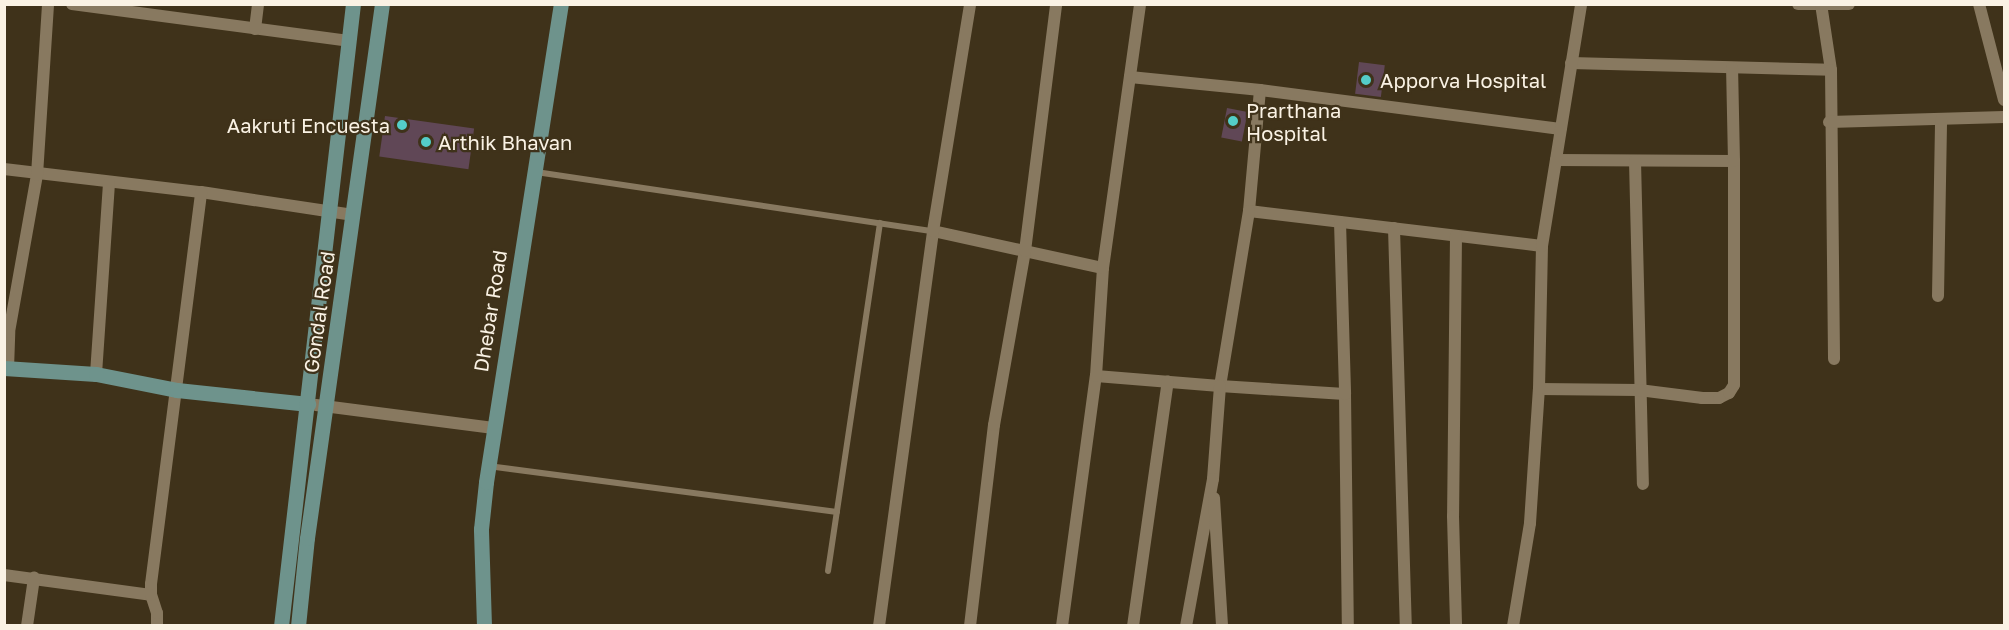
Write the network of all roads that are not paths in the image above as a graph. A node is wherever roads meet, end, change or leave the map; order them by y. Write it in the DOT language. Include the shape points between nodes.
graph roads {
  1 [pos="48,4"];
  2 [pos="72,4"];
  3 [pos="258,4"];
  4 [pos="353,4"];
  5 [pos="382,4"];
  6 [pos="561,4"];
  7 [pos="970,4"];
  8 [pos="1056,4"];
  9 [pos="1140,4"];
  10 [pos="1581,4"];
  11 [pos="1798,4"];
  12 [pos="1849,4"];
  13 [pos="1979,4"];
  14 [pos="1822,5"];
  15 [pos="148,10"];
  16 [pos="255,29"];
  17 [pos="349,41"];
  18 [pos="1571,63"];
  19 [pos="1732,68"];
  20 [pos="1831,70"];
  21 [pos="1130,77"];
  22 [pos="1260,90"];
  23 [pos="2004,100"];
  24 [pos="2004,117"];
  25 [pos="1941,120"];
  26 [pos="1829,122"];
  27 [pos="1560,129"];
  28 [pos="1556,160"];
  29 [pos="1635,161"];
  30 [pos="1734,161"];
  31 [pos="4,169"];
  32 [pos="533,172"];
  33 [pos="38,175"];
  34 [pos="109,183"];
  35 [pos="201,192"];
  36 [pos="1249,211"];
  37 [pos="331,214"];
  38 [pos="353,215"];
  39 [pos="1340,222"];
  40 [pos="880,223"];
  41 [pos="1394,228"];
  42 [pos="933,231"];
  43 [pos="1456,236"];
  44 [pos="1542,246"];
  45 [pos="1025,252"];
  46 [pos="1103,268"];
  47 [pos="1938,296"];
  48 [pos="1834,359"];
  49 [pos="6,368"];
  50 [pos="96,374"];
  51 [pos="1096,376"];
  52 [pos="1168,381"];
  53 [pos="1220,386"];
  54 [pos="1539,388"];
  55 [pos="177,390"];
  56 [pos="1639,390"];
  57 [pos="1345,394"];
  58 [pos="308,404"];
  59 [pos="327,406"];
  60 [pos="494,428"];
  61 [pos="488,466"];
  62 [pos="1213,479"];
  63 [pos="1643,484"];
  64 [pos="837,512"];
  65 [pos="828,571"];
  66 [pos="4,575"];
  67 [pos="34,579"];
  68 [pos="151,595"];
  69 [pos="27,626"];
  70 [pos="156,626"];
  71 [pos="281,626"];
  72 [pos="298,626"];
  73 [pos="484,626"];
  74 [pos="879,626"];
  75 [pos="970,626"];
  76 [pos="1062,626"];
  77 [pos="1133,626"];
  78 [pos="1185,626"];
  79 [pos="1222,626"];
  80 [pos="1348,626"];
  81 [pos="1406,626"];
  82 [pos="1456,626"];
  83 [pos="1513,626"];
  1 -- 33 [label="street"];
  2 -- 15 [label="street"];
  3 -- 16 [label="street"];
  4 -- 17 [label="main road, Gondal Road"];
  5 -- 38 [label="main road, Gondal Road"];
  6 -- 32 [label="main road, Dhebar Road"];
  7 -- 42 [label="street"];
  8 -- 45 [label="street"];
  9 -- 21 [label="street"];
  10 -- 18 [label="street"];
  11 -- 14 [label="street"];
  12 -- 14 [label="street"];
  13 -- 23 [label="street"];
  14 -- 20 [label="street"];
  15 -- 16 [label="street"];
  16 -- 17 [label="street"];
  17 -- 37 [label="main road, Gondal Road"];
  18 -- 19 [label="street"];
  18 -- 27 [label="street"];
  19 -- 20 [label="street"];
  19 -- 30 [label="street"];
  20 -- 26 [label="street"];
  21 -- 22 [label="street"];
  21 -- 46 [label="street"];
  22 -- 27 [label="street"];
  22 -- 36 [label="street"];
  24 -- 25 [label="street"];
  25 -- 26 [label="street"];
  25 -- 47 [label="street"];
  26 -- 48 [label="street"];
  27 -- 28 [label="street"];
  28 -- 29 [label="street"];
  28 -- 44 [label="street"];
  29 -- 30 [label="street"];
  29 -- 56 [label="street"];
  30 -- 56 [label="street" via="1734,385 1719,398"];
  31 -- 33 [label="street"];
  32 -- 40 [label="lane"];
  32 -- 60 [label="main road, Dhebar Road"];
  33 -- 34 [label="street"];
  33 -- 49 [label="street"];
  34 -- 35 [label="street"];
  34 -- 50 [label="street"];
  35 -- 37 [label="street"];
  35 -- 55 [label="street"];
  36 -- 39 [label="street"];
  36 -- 53 [label="street"];
  37 -- 38 [label="street"];
  37 -- 58 [label="main road, Gondal Road"];
  38 -- 59 [label="main road, Gondal Road"];
  39 -- 41 [label="street"];
  39 -- 57 [label="street"];
  40 -- 42 [label="lane"];
  40 -- 64 [label="lane"];
  41 -- 43 [label="street"];
  41 -- 81 [label="street"];
  42 -- 45 [label="street"];
  42 -- 74 [label="street"];
  43 -- 44 [label="street"];
  43 -- 82 [label="street"];
  44 -- 54 [label="street"];
  45 -- 46 [label="street"];
  45 -- 75 [label="street" via="994,425"];
  46 -- 51 [label="street"];
  49 -- 50 [label="main road"];
  50 -- 55 [label="main road"];
  51 -- 52 [label="street"];
  51 -- 76 [label="street"];
  52 -- 53 [label="street"];
  52 -- 77 [label="street"];
  53 -- 57 [label="street"];
  53 -- 62 [label="street"];
  54 -- 56 [label="street"];
  54 -- 83 [label="street" via="1530,523"];
  55 -- 58 [label="main road"];
  55 -- 68 [label="street"];
  56 -- 63 [label="street"];
  57 -- 80 [label="street"];
  58 -- 59 [label="street"];
  58 -- 71 [label="main road, Gondal Road"];
  59 -- 60 [label="street"];
  59 -- 72 [label="main road, Gondal Road"];
  60 -- 61 [label="main road, Dhebar Road"];
  61 -- 64 [label="lane"];
  61 -- 73 [label="main road, Dhebar Road" via="481,529"];
  62 -- 78 [label="street"];
  62 -- 79 [label="street"];
  64 -- 65 [label="lane"];
  66 -- 67 [label="street"];
  67 -- 68 [label="street"];
  67 -- 69 [label="street"];
  68 -- 70 [label="street" via="157,613"];
}
